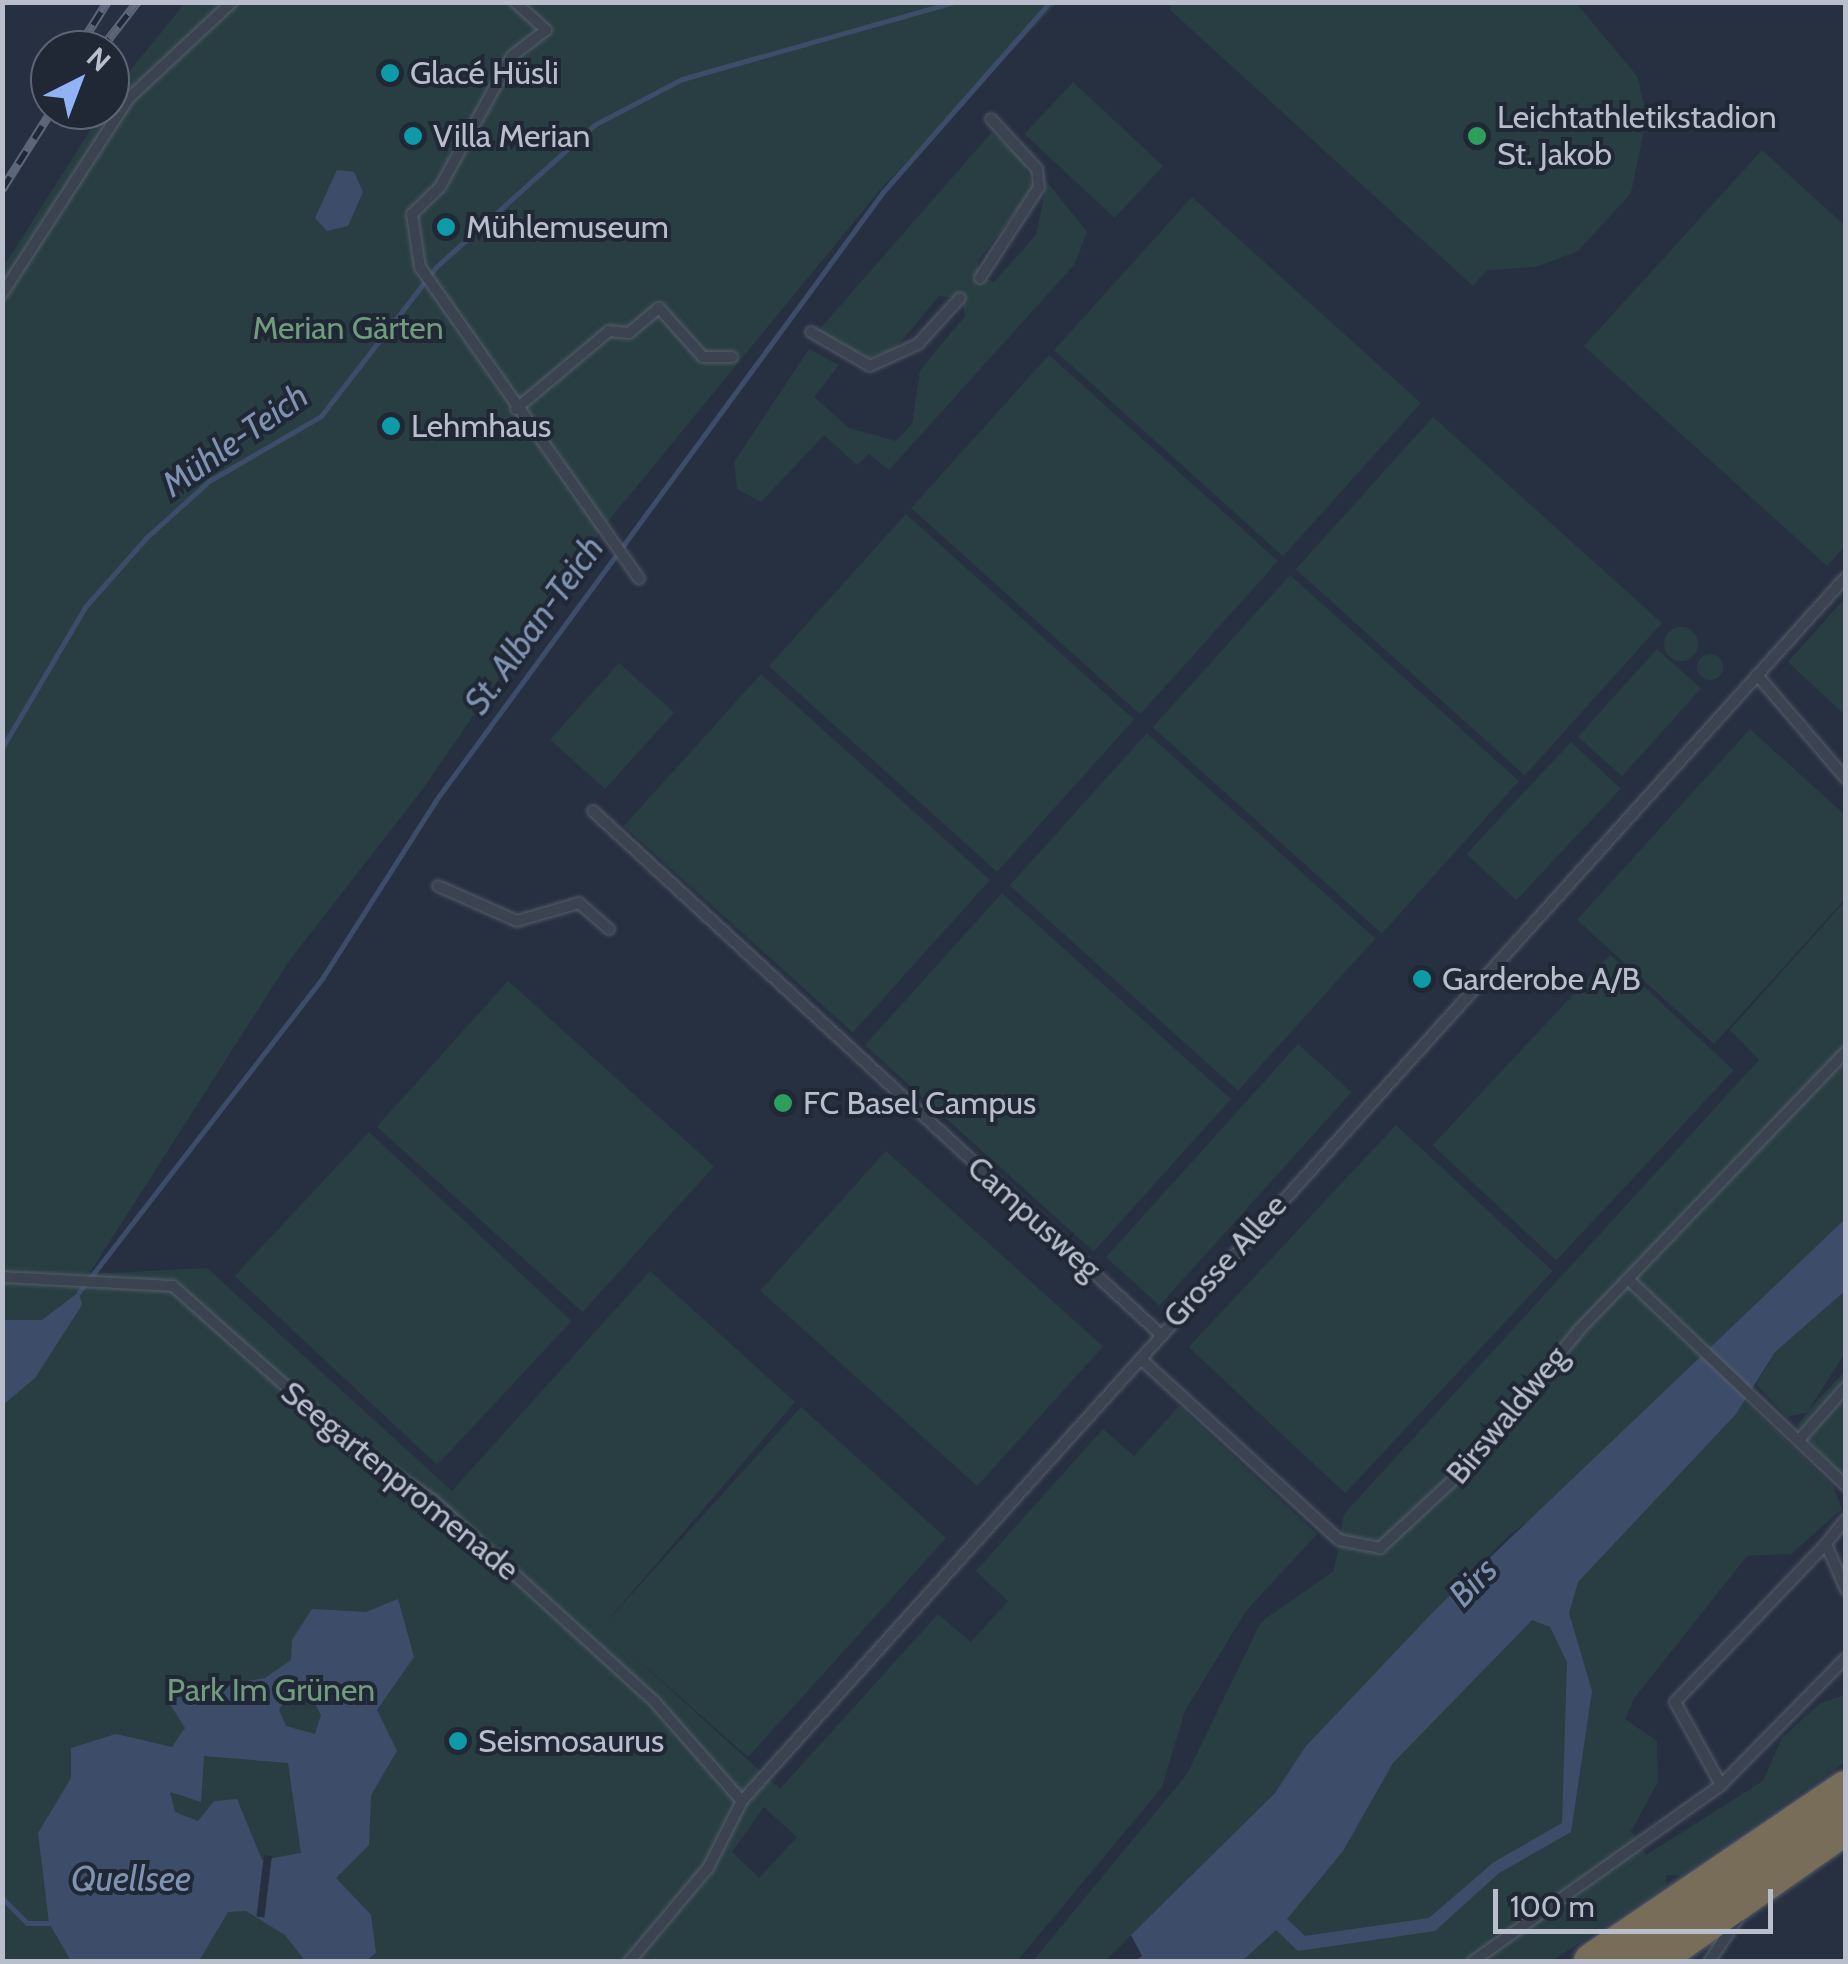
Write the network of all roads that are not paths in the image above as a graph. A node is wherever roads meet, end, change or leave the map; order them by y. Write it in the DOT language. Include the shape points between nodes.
graph roads {
  1 [pos="232,2"];
  2 [pos="515,2"];
  3 [pos="991,119"];
  4 [pos="980,278"];
  5 [pos="2,294"];
  6 [pos="960,298"];
  7 [pos="811,332"];
  8 [pos="732,358"];
  9 [pos="516,409"];
  10 [pos="1846,577"];
  11 [pos="639,580"];
  12 [pos="1756,675"];
  13 [pos="1846,779"];
  14 [pos="593,811"];
  15 [pos="438,886"];
  16 [pos="608,929"];
  17 [pos="1846,1052"];
  18 [pos="2,1277"];
  19 [pos="1628,1278"];
  20 [pos="1159,1333"];
  21 [pos="1142,1360"];
  22 [pos="1846,1386"];
  23 [pos="1799,1440"];
  24 [pos="1846,1486"];
  25 [pos="1846,1519"];
  26 [pos="1826,1544"];
  27 [pos="1846,1590"];
  28 [pos="1846,1658"];
  29 [pos="1721,1785"];
  30 [pos="1846,1790"];
  31 [pos="742,1801"];
  32 [pos="1846,1825"];
  33 [pos="1846,1845"];
  34 [pos="1752,1892"];
  35 [pos="629,1962"];
  36 [pos="1472,1962"];
  37 [pos="1593,1962"];
  38 [pos="1650,1962"];
  39 [pos="1709,1962"];
  1 -- 5 [label="lane" via="128,100"];
  2 -- 9 [label="lane" via="546,30 512,56 440,187 412,214 420,267"];
  3 -- 4 [label="lane" via="1038,169 1039,187 1026,220"];
  6 -- 7 [label="lane" via="918,344 870,366"];
  8 -- 9 [label="lane" via="704,357 659,308 629,333 610,332"];
  9 -- 11 [label="lane"];
  10 -- 12 [label="lane, Grosse Allee"];
  12 -- 13 [label="lane"];
  12 -- 20 [label="lane, Grosse Allee"];
  14 -- 20 [label="lane, Campusweg"];
  15 -- 16 [label="lane" via="517,921 579,903"];
  17 -- 19 [label="lane, Birswaldweg"];
  18 -- 31 [label="lane, Seegartenpromenade" via="173,1286 352,1446 433,1500 654,1701"];
  19 -- 21 [label="lane, Birswaldweg" via="1465,1469 1380,1548 1339,1540"];
  19 -- 23 [label="lane"];
  20 -- 21 [label="lane, Grosse Allee"];
  21 -- 31 [label="lane, Grosse Allee"];
  22 -- 23 [label="lane"];
  23 -- 24 [label="lane"];
  25 -- 26 [label="lane"];
  26 -- 27 [label="lane"];
  26 -- 29 [label="lane" via="1675,1702"];
  28 -- 29 [label="lane"];
  29 -- 36 [label="lane"];
  30 -- 37 [label="highway"];
  31 -- 35 [label="lane, Grosse Allee" via="708,1868"];
  32 -- 34 [label="highway"];
  33 -- 34 [label="highway" via="1783,1886"];
  34 -- 38 [label="highway"];
  34 -- 39 [label="lane"];
}
